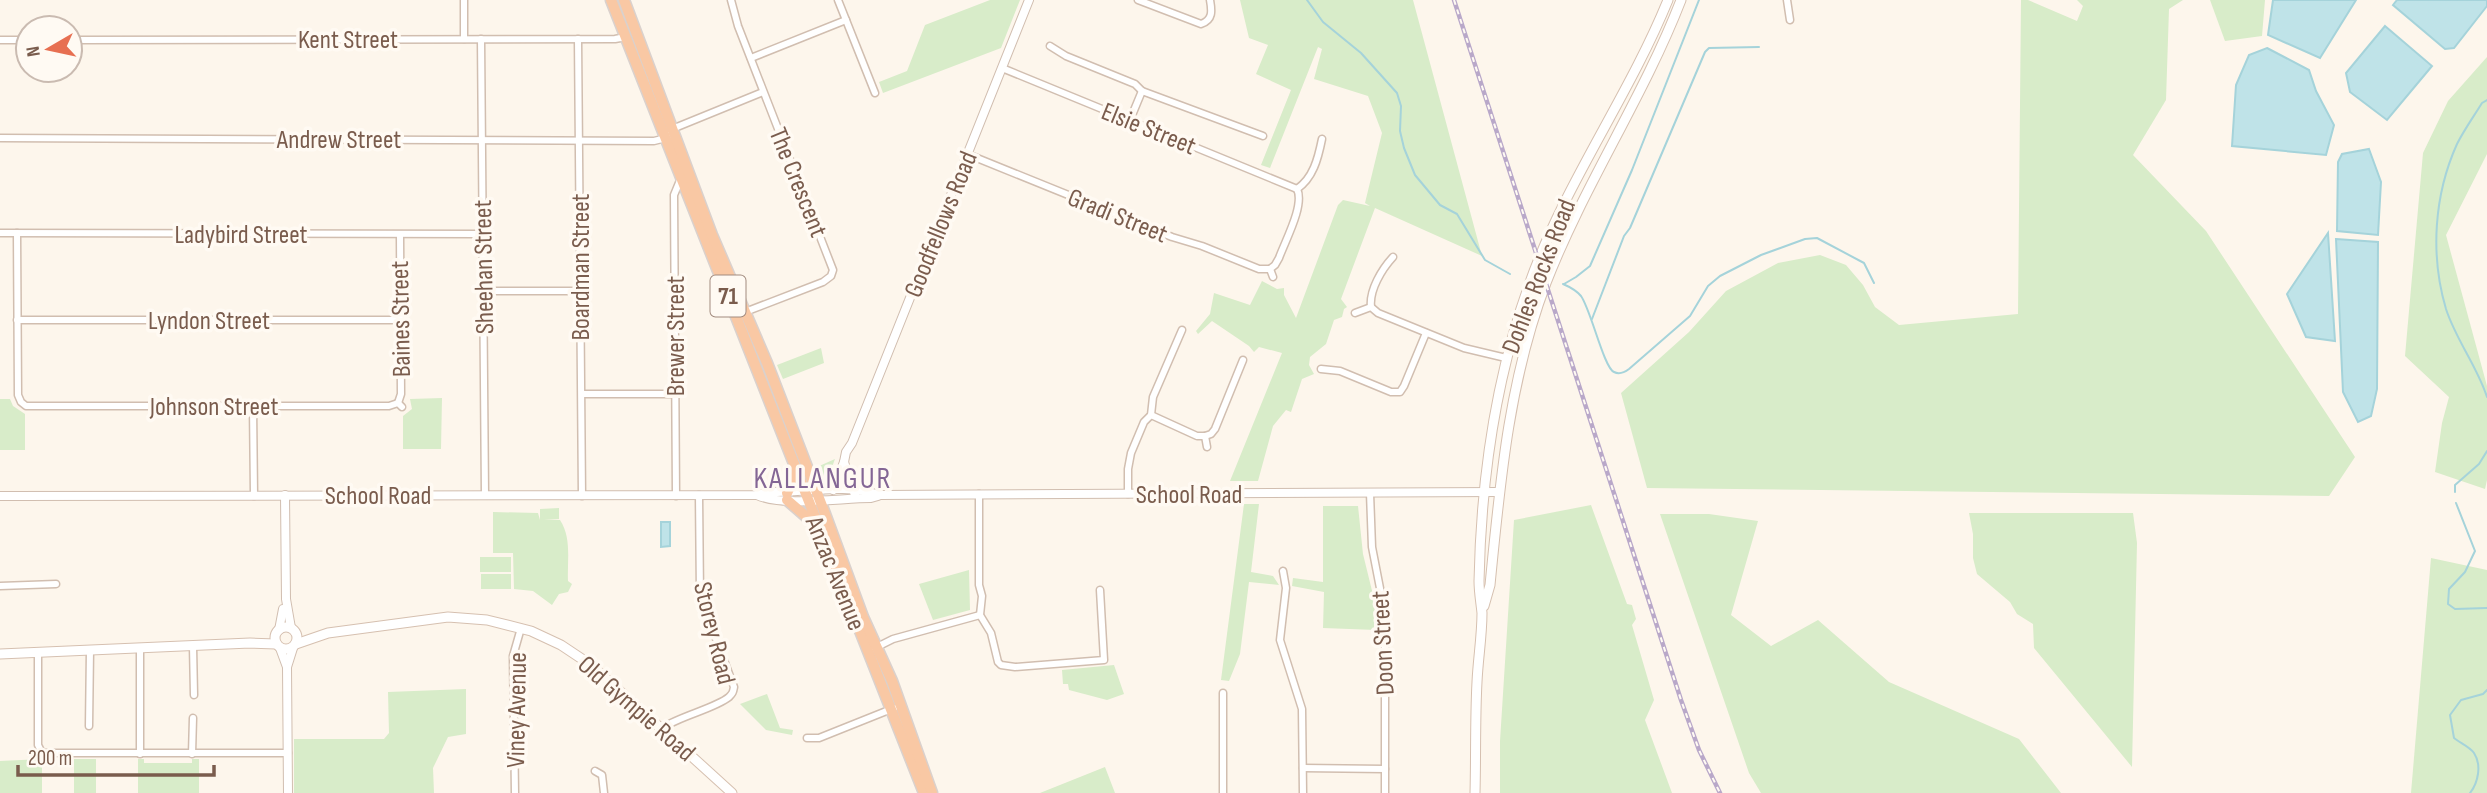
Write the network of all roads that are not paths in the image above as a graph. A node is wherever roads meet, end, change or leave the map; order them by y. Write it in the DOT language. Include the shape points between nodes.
graph roads {
  1 [pos="464,0"];
  2 [pos="611,0"];
  3 [pos="624,0"];
  4 [pos="730,0"];
  5 [pos="838,0"];
  6 [pos="1030,0"];
  7 [pos="1138,0"];
  8 [pos="1210,0"];
  9 [pos="1668,0"];
  10 [pos="1681,0"];
  11 [pos="1787,0"];
  12 [pos="846,20"];
  13 [pos="1790,20"];
  14 [pos="626,37"];
  15 [pos="464,39"];
  16 [pos="481,39"];
  17 [pos="578,39"];
  18 [pos="84,40"];
  19 [pos="1050,46"];
  20 [pos="751,58"];
  21 [pos="1002,68"];
  22 [pos="1142,90"];
  23 [pos="763,92"];
  24 [pos="876,93"];
  25 [pos="1130,120"];
  26 [pos="674,129"];
  27 [pos="1263,136"];
  28 [pos="0,138"];
  29 [pos="666,138"];
  30 [pos="482,139"];
  31 [pos="1322,139"];
  32 [pos="579,141"];
  33 [pos="967,154"];
  34 [pos="681,178"];
  35 [pos="1297,189"];
  36 [pos="0,233"];
  37 [pos="17,233"];
  38 [pos="400,234"];
  39 [pos="483,234"];
  40 [pos="1393,257"];
  41 [pos="1270,269"];
  42 [pos="1273,277"];
  43 [pos="483,291"];
  44 [pos="580,291"];
  45 [pos="1371,307"];
  46 [pos="745,313"];
  47 [pos="1354,313"];
  48 [pos="17,320"];
  49 [pos="401,320"];
  50 [pos="1182,330"];
  51 [pos="1426,333"];
  52 [pos="1506,358"];
  53 [pos="1243,360"];
  54 [pos="1321,369"];
  55 [pos="582,394"];
  56 [pos="675,394"];
  57 [pos="400,405"];
  58 [pos="253,406"];
  59 [pos="1151,415"];
  60 [pos="1205,436"];
  61 [pos="1207,447"];
  62 [pos="850,448"];
  63 [pos="844,462"];
  64 [pos="797,472"];
  65 [pos="833,490"];
  66 [pos="1499,492"];
  67 [pos="1370,493"];
  68 [pos="1484,493"];
  69 [pos="979,494"];
  70 [pos="1128,494"];
  71 [pos="285,495"];
  72 [pos="485,495"];
  73 [pos="699,495"];
  74 [pos="818,495"];
  75 [pos="857,495"];
  76 [pos="0,496"];
  77 [pos="254,496"];
  78 [pos="582,496"];
  79 [pos="676,496"];
  80 [pos="787,496"];
  81 [pos="806,496"];
  82 [pos="816,521"];
  83 [pos="1283,571"];
  84 [pos="56,584"];
  85 [pos="0,586"];
  86 [pos="1100,590"];
  87 [pos="286,599"];
  88 [pos="980,615"];
  89 [pos="1482,615"];
  90 [pos="521,628"];
  91 [pos="293,629"];
  92 [pos="277,631"];
  93 [pos="328,633"];
  94 [pos="250,643"];
  95 [pos="193,646"];
  96 [pos="278,646"];
  97 [pos="295,646"];
  98 [pos="139,648"];
  99 [pos="872,649"];
  100 [pos="90,650"];
  101 [pos="38,652"];
  102 [pos="0,654"];
  103 [pos="287,667"];
  104 [pos="1223,693"];
  105 [pos="194,695"];
  106 [pos="896,708"];
  107 [pos="193,718"];
  108 [pos="89,726"];
  109 [pos="663,728"];
  110 [pos="807,738"];
  111 [pos="288,753"];
  112 [pos="140,754"];
  113 [pos="192,754"];
  114 [pos="1303,768"];
  115 [pos="1385,769"];
  116 [pos="595,771"];
  117 [pos="288,793"];
  118 [pos="515,793"];
  119 [pos="604,793"];
  120 [pos="732,793"];
  121 [pos="924,793"];
  122 [pos="932,793"];
  123 [pos="1223,793"];
  124 [pos="1303,793"];
  125 [pos="1385,793"];
  126 [pos="1475,793"];
  1 -- 15 [label="street"];
  2 -- 14 [label="highway, Anzac Avenue / 71"];
  3 -- 26 [label="highway, Anzac Avenue / 71"];
  4 -- 20 [label="street"];
  5 -- 12 [label="street"];
  6 -- 21 [label="street, Goodfellows Road"];
  7 -- 8 [label="street" via="1201,24 1211,16"];
  9 -- 52 [label="main road, Dohles Rocks Road" via="1637,70 1551,230"];
  10 -- 66 [label="main road, Dohles Rocks Road" via="1545,286 1517,379"];
  11 -- 13 [label="street"];
  12 -- 20 [label="street"];
  12 -- 24 [label="street"];
  14 -- 17 [label="street, Kent Street"];
  14 -- 29 [label="highway, Anzac Avenue / 71"];
  15 -- 16 [label="street, Kent Street"];
  15 -- 18 [label="street, Kent Street"];
  16 -- 17 [label="street, Kent Street"];
  16 -- 30 [label="street, Sheehan Street"];
  17 -- 32 [label="street, Boardman Street"];
  19 -- 22 [label="street"];
  20 -- 23 [label="street"];
  21 -- 25 [label="street, Elsie Street"];
  21 -- 33 [label="street, Goodfellows Road"];
  22 -- 25 [label="street"];
  22 -- 27 [label="street"];
  23 -- 26 [label="street, The Crescent"];
  23 -- 46 [label="street, The Crescent" via="833,270 823,282"];
  25 -- 35 [label="street, Elsie Street"];
  26 -- 29 [label="street"];
  26 -- 46 [label="highway, Anzac Avenue / 71"];
  28 -- 30 [label="street, Andrew Street"];
  29 -- 32 [label="street, Andrew Street"];
  29 -- 34 [label="highway, Anzac Avenue / 71"];
  30 -- 32 [label="street, Andrew Street"];
  30 -- 39 [label="street, Sheehan Street"];
  31 -- 35 [label="street" via="1310,175"];
  32 -- 44 [label="street, Boardman Street"];
  33 -- 41 [label="street, Gradi Street" via="1172,237"];
  33 -- 62 [label="street, Goodfellows Road"];
  34 -- 56 [label="street, Brewer Street" via="674,195"];
  34 -- 64 [label="highway, Anzac Avenue / 71"];
  35 -- 41 [label="street" via="1299,205 1279,258"];
  36 -- 37 [label="street, Ladybird Street"];
  37 -- 38 [label="street, Ladybird Street"];
  37 -- 48 [label="street"];
  38 -- 39 [label="street, Ladybird Street"];
  38 -- 49 [label="street, Baines Street"];
  39 -- 43 [label="street, Sheehan Street"];
  40 -- 45 [label="street" via="1371,296"];
  41 -- 42 [label="street"];
  43 -- 44 [label="street"];
  43 -- 72 [label="street, Sheehan Street"];
  44 -- 55 [label="street, Boardman Street"];
  45 -- 47 [label="street"];
  45 -- 51 [label="street"];
  46 -- 74 [label="highway, Anzac Avenue / 71"];
  48 -- 49 [label="street, Lyndon Street"];
  48 -- 58 [label="street, Johnson Street" via="18,396 23,404"];
  49 -- 57 [label="street, Baines Street"];
  50 -- 59 [label="street" via="1151,402"];
  51 -- 52 [label="street"];
  51 -- 54 [label="street" via="1400,392"];
  52 -- 68 [label="main road, Dohles Rocks Road"];
  53 -- 60 [label="street" via="1215,429"];
  55 -- 56 [label="street"];
  55 -- 78 [label="street, Boardman Street"];
  56 -- 79 [label="street, Brewer Street"];
  57 -- 58 [label="street, Johnson Street"];
  58 -- 77 [label="street"];
  59 -- 60 [label="street"];
  59 -- 70 [label="street" via="1129,458"];
  60 -- 61 [label="street"];
  62 -- 63 [label="street, Goodfellows Road"];
  62 -- 75 [label="street"];
  63 -- 65 [label="street, Goodfellows Road"];
  63 -- 75 [label="street"];
  64 -- 80 [label="highway"];
  64 -- 81 [label="highway, Anzac Avenue / 71"];
  65 -- 74 [label="street, School Road"];
  65 -- 75 [label="street, School Road"];
  66 -- 68 [label="street, School Road"];
  66 -- 89 [label="main road, Dohles Rocks Road" via="1490,585"];
  67 -- 68 [label="street, School Road"];
  67 -- 70 [label="street, School Road"];
  67 -- 115 [label="street, Doon Street" via="1371,542 1385,614"];
  68 -- 89 [label="main road, Dohles Rocks Road" via="1479,584"];
  69 -- 70 [label="street, School Road"];
  69 -- 75 [label="street, School Road"];
  69 -- 88 [label="street"];
  71 -- 72 [label="street, School Road"];
  71 -- 77 [label="street, School Road"];
  71 -- 87 [label="street"];
  72 -- 78 [label="street, School Road"];
  73 -- 79 [label="street, School Road"];
  73 -- 80 [label="street, School Road" via="757,495 767,500"];
  73 -- 109 [label="street, Storey Road" via="700,596 734,687 726,699"];
  74 -- 75 [label="street, School Road"];
  74 -- 81 [label="street, School Road"];
  74 -- 99 [label="highway, Anzac Avenue / 71"];
  76 -- 77 [label="street, School Road"];
  78 -- 79 [label="street, School Road"];
  80 -- 81 [label="street, School Road"];
  80 -- 82 [label="highway"];
  81 -- 82 [label="highway, Anzac Avenue / 71"];
  82 -- 99 [label="highway, Anzac Avenue / 71"];
  83 -- 114 [label="street" via="1286,588 1280,644 1303,709"];
  84 -- 85 [label="street"];
  86 -- 88 [label="street" via="1104,660 1006,667 998,662 991,633"];
  87 -- 91 [label="street"];
  87 -- 92 [label="street"];
  88 -- 99 [label="street"];
  89 -- 126 [label="main road, Dohles Rocks Road"];
  90 -- 93 [label="main road, Old Gympie Road" via="448,617"];
  90 -- 109 [label="main road, Old Gympie Road" via="584,659"];
  90 -- 118 [label="street, Viney Avenue" via="513,656"];
  91 -- 92 [label="main road"];
  91 -- 93 [label="main road, Old Gympie Road"];
  91 -- 97 [label="main road" via="298,637"];
  92 -- 94 [label="main road"];
  92 -- 96 [label="main road"];
  93 -- 97 [label="main road, Old Gympie Road"];
  94 -- 95 [label="main road"];
  94 -- 96 [label="main road"];
  95 -- 98 [label="main road"];
  95 -- 105 [label="street"];
  96 -- 97 [label="main road" via="286,650"];
  96 -- 103 [label="street"];
  97 -- 103 [label="street"];
  98 -- 100 [label="main road"];
  98 -- 112 [label="street"];
  99 -- 106 [label="highway, Anzac Avenue / 71"];
  100 -- 101 [label="main road"];
  100 -- 108 [label="street"];
  101 -- 102 [label="main road"];
  101 -- 112 [label="street" via="40,752"];
  103 -- 111 [label="street"];
  104 -- 123 [label="street"];
  106 -- 110 [label="street" via="821,737"];
  106 -- 121 [label="highway, Anzac Avenue / 71"];
  106 -- 122 [label="highway, Anzac Avenue / 71"];
  107 -- 113 [label="street"];
  109 -- 120 [label="main road, Old Gympie Road"];
  111 -- 113 [label="street"];
  111 -- 117 [label="street"];
  112 -- 113 [label="street"];
  114 -- 115 [label="street"];
  114 -- 124 [label="street"];
  115 -- 125 [label="street, Doon Street"];
  116 -- 119 [label="street" via="602,775"];
}
